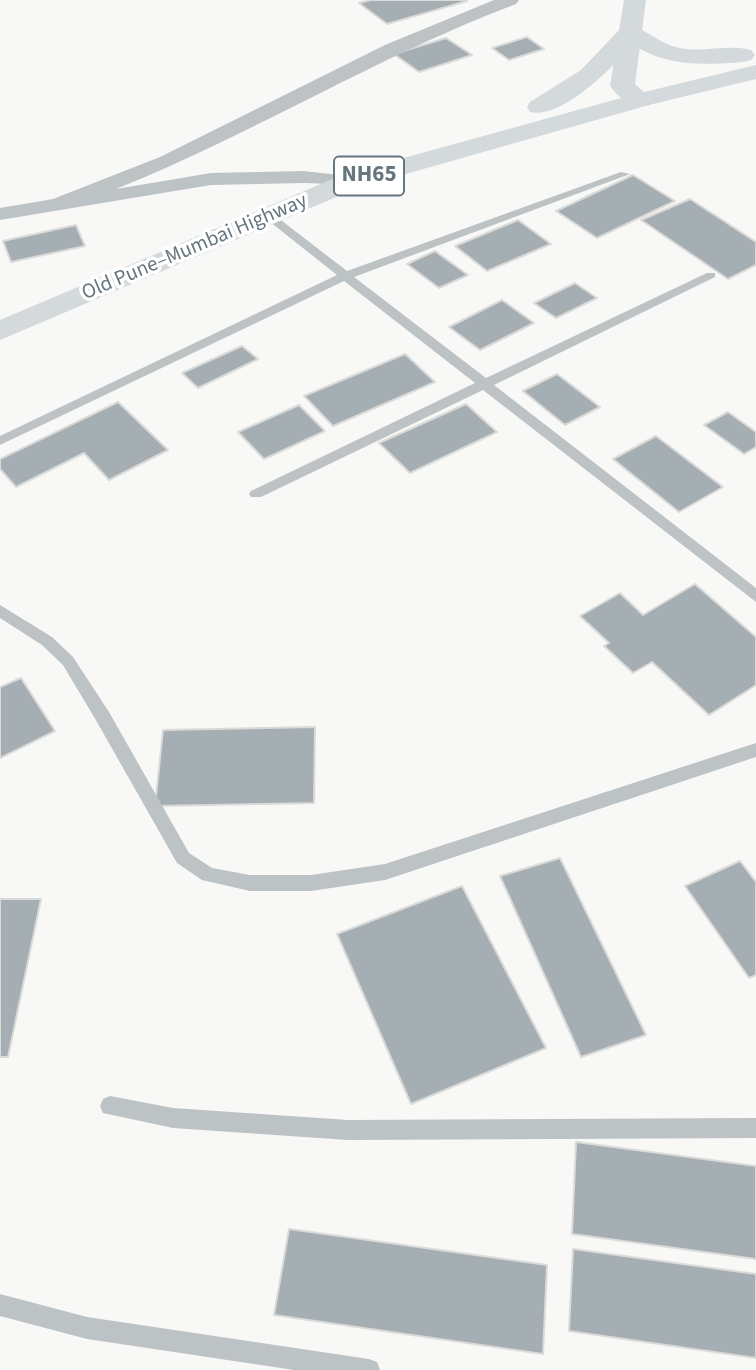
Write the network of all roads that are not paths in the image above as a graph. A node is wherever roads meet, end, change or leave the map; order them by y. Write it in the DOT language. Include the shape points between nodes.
graph roads {
  1 [pos="510,0"];
  2 [pos="635,0"];
  3 [pos="630,32"];
  4 [pos="752,60"];
  5 [pos="631,93"];
  6 [pos="539,107"];
  7 [pos="625,174"];
  8 [pos="303,177"];
  9 [pos="351,181"];
  10 [pos="59,204"];
  11 [pos="0,214"];
  12 [pos="269,216"];
  13 [pos="711,275"];
  14 [pos="345,276"];
  15 [pos="0,305"];
  16 [pos="0,331"];
  17 [pos="482,383"];
  18 [pos="0,441"];
  19 [pos="256,494"];
  20 [pos="756,596"];
  21 [pos="0,611"];
  22 [pos="756,750"];
  23 [pos="110,1106"];
  24 [pos="756,1128"];
  25 [pos="0,1305"];
  26 [pos="369,1370"];
  1 -- 10 [label="street" via="391,49 167,161"];
  2 -- 3 [label="main road"];
  3 -- 4 [label="main road" via="668,55"];
  3 -- 5 [label="main road" via="626,71"];
  3 -- 6 [label="main road" via="593,74"];
  4 -- 5 [label="main road, Old Pune–Mumbai Highway / NH65"];
  5 -- 6 [label="main road, Old Pune–Mumbai Highway / NH65"];
  5 -- 9 [label="main road, Old Pune–Mumbai Highway / NH65"];
  6 -- 8 [label="main road, Old Pune–Mumbai Highway / NH65"];
  7 -- 14 [label="lane"];
  8 -- 9 [label="street"];
  8 -- 10 [label="street" via="211,179"];
  8 -- 15 [label="main road, Old Pune–Mumbai Highway / NH65"];
  9 -- 12 [label="main road, Old Pune–Mumbai Highway / NH65"];
  10 -- 11 [label="street"];
  12 -- 14 [label="lane"];
  12 -- 16 [label="main road, Old Pune–Mumbai Highway / NH65"];
  13 -- 17 [label="lane"];
  14 -- 17 [label="lane"];
  14 -- 18 [label="lane"];
  17 -- 19 [label="lane"];
  17 -- 20 [label="lane"];
  21 -- 22 [label="lane" via="47,641 68,661 183,858 208,876 250,883 312,883 385,872"];
  23 -- 24 [label="lane" via="173,1118 348,1130"];
  25 -- 26 [label="lane" via="87,1328"];
}
